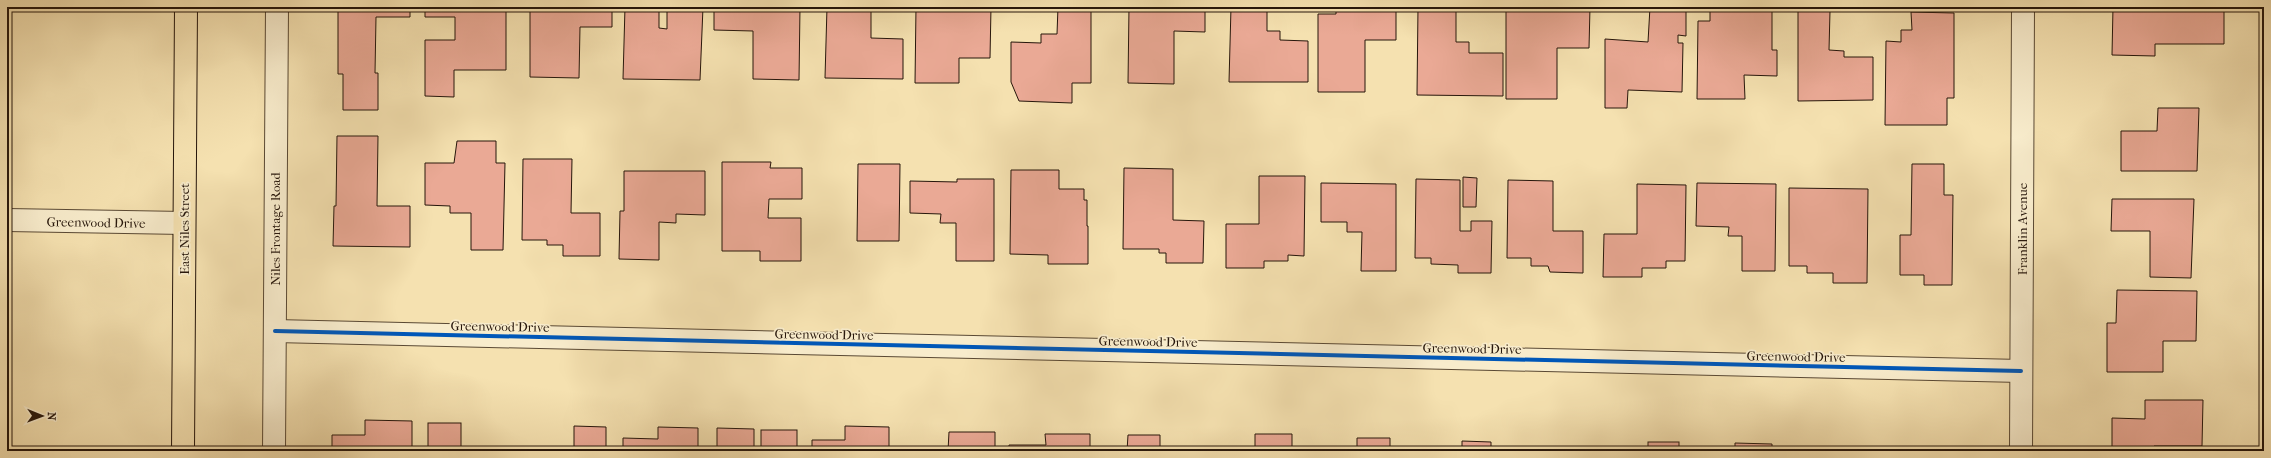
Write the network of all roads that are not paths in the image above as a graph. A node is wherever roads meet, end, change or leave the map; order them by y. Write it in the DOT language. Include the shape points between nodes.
graph roads {
  1 [pos="186,7"];
  2 [pos="277,7"];
  3 [pos="2023,7"];
  4 [pos="7,220"];
  5 [pos="184,223"];
  6 [pos="275,331"];
  7 [pos="2021,371"];
  8 [pos="183,451"];
  9 [pos="274,451"];
  10 [pos="2020,451"];
  1 -- 5 [label="main road, East Niles Street"];
  2 -- 6 [label="street, Niles Frontage Road"];
  3 -- 7 [label="street, Franklin Avenue"];
  4 -- 5 [label="street, Greenwood Drive"];
  5 -- 8 [label="main road, East Niles Street"];
  6 -- 7 [label="street, Greenwood Drive"];
  6 -- 9 [label="street, Niles Frontage Road"];
  7 -- 10 [label="street, Franklin Avenue"];
}
